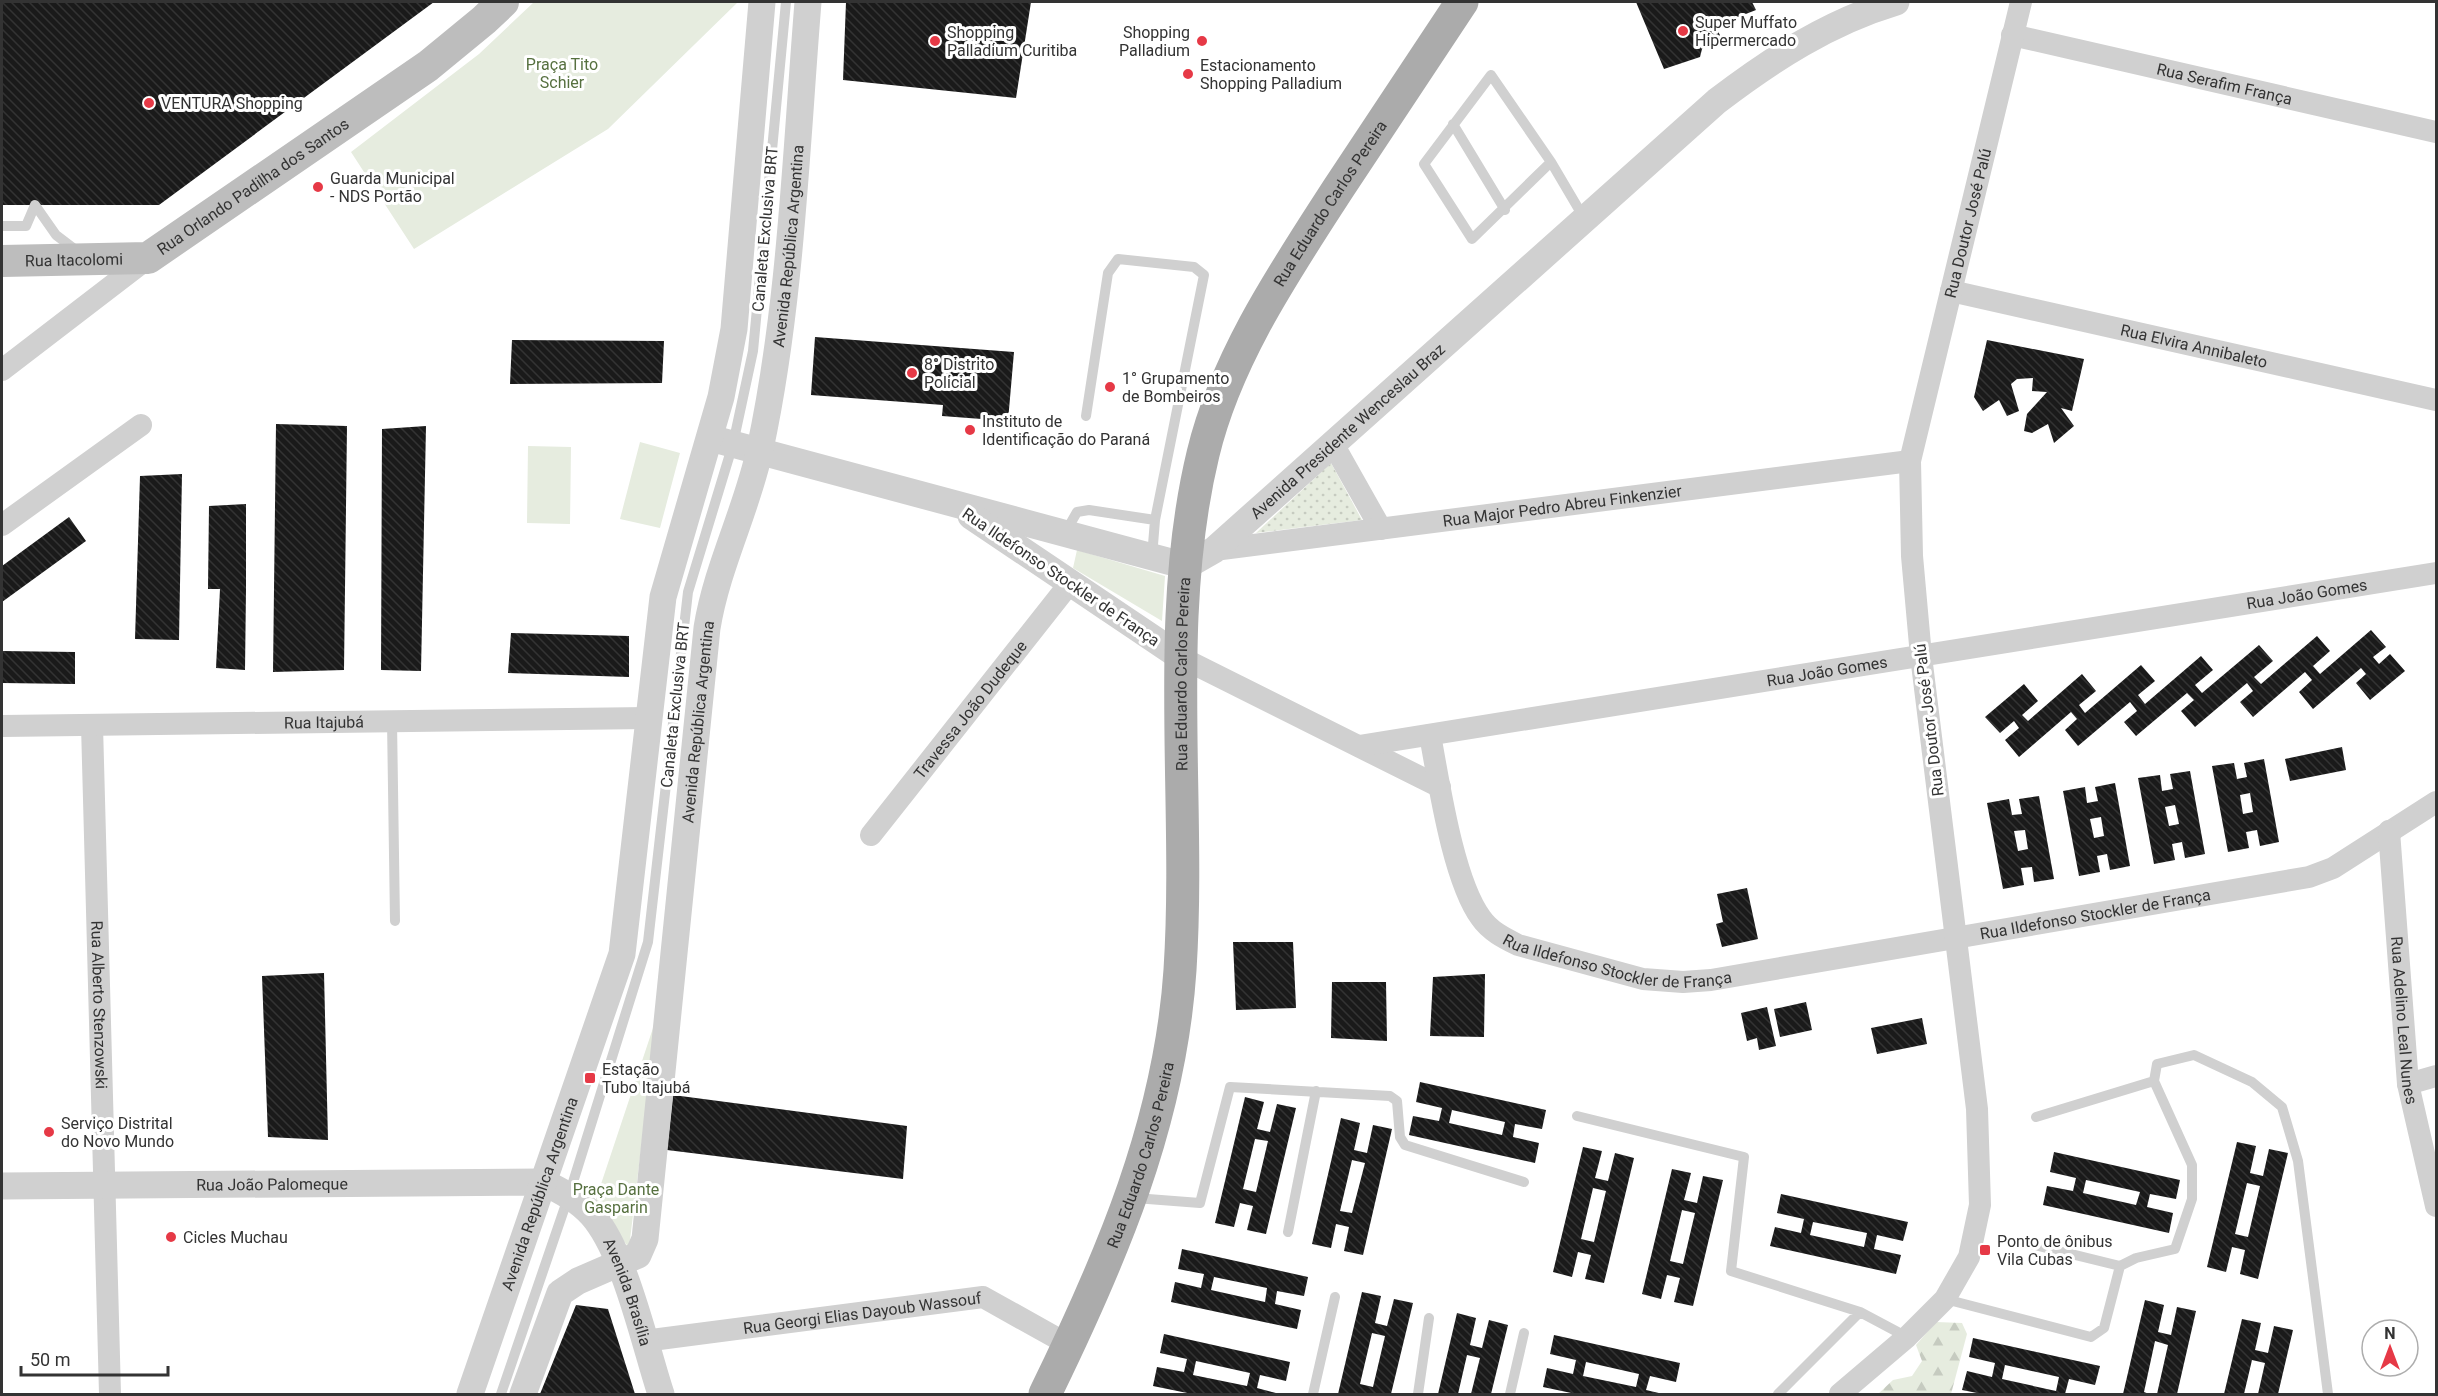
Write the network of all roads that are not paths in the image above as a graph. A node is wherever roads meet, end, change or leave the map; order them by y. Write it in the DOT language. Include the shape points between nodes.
graph roads {
  1 [pos="503,2"];
  2 [pos="762,2"];
  3 [pos="786,2"];
  4 [pos="808,2"];
  5 [pos="1462,2"];
  6 [pos="1896,2"];
  7 [pos="2021,2"];
  8 [pos="2012,36"];
  9 [pos="1452,124"];
  10 [pos="2436,132"];
  11 [pos="1551,162"];
  12 [pos="1505,210"];
  13 [pos="1584,219"];
  14 [pos="2,226"];
  15 [pos="148,258"];
  16 [pos="96,259"];
  17 [pos="2,261"];
  18 [pos="1951,291"];
  19 [pos="2,370"];
  20 [pos="2436,400"];
  21 [pos="1086,416"];
  22 [pos="141,425"];
  23 [pos="721,441"];
  24 [pos="1333,444"];
  25 [pos="759,451"];
  26 [pos="1910,461"];
  27 [pos="952,503"];
  28 [pos="1155,520"];
  29 [pos="2,525"];
  30 [pos="1381,528"];
  31 [pos="1065,534"];
  32 [pos="1215,550"];
  33 [pos="1152,557"];
  34 [pos="1186,566"];
  35 [pos="2436,573"];
  36 [pos="1070,583"];
  37 [pos="1921,656"];
  38 [pos="1182,658"];
  39 [pos="648,718"];
  40 [pos="392,721"];
  41 [pos="92,725"];
  42 [pos="2,726"];
  43 [pos="1430,735"];
  44 [pos="1359,746"];
  45 [pos="1440,787"];
  46 [pos="2436,802"];
  47 [pos="2389,831"];
  48 [pos="871,835"];
  49 [pos="395,921"];
  50 [pos="1956,938"];
  51 [pos="2436,1076"];
  52 [pos="2154,1082"];
  53 [pos="2408,1084"];
  54 [pos="1316,1091"];
  55 [pos="1577,1116"];
  56 [pos="2036,1117"];
  57 [pos="543,1182"];
  58 [pos="1524,1182"];
  59 [pos="2,1186"];
  60 [pos="105,1186"];
  61 [pos="569,1195"];
  62 [pos="1131,1197"];
  63 [pos="2436,1206"];
  64 [pos="1288,1232"];
  65 [pos="2026,1243"];
  66 [pos="619,1262"];
  67 [pos="2120,1266"];
  68 [pos="1335,1297"];
  69 [pos="1945,1299"];
  70 [pos="1860,1312"];
  71 [pos="1429,1318"];
  72 [pos="1524,1333"];
  73 [pos="1907,1337"];
  74 [pos="644,1341"];
  75 [pos="1069,1345"];
  76 [pos="110,1395"];
  77 [pos="471,1395"];
  78 [pos="501,1395"];
  79 [pos="523,1395"];
  80 [pos="661,1395"];
  81 [pos="1044,1395"];
  82 [pos="1313,1395"];
  83 [pos="1418,1395"];
  84 [pos="1510,1395"];
  85 [pos="1778,1395"];
  86 [pos="1840,1395"];
  87 [pos="2328,1395"];
  1 -- 15 [label="main road, Rua Orlando Padilha dos Santos" via="428,66"];
  2 -- 23 [label="street, Avenida República Argentina"];
  3 -- 23 [label="lane, Canaleta Exclusiva BRT" via="756,329 745,396"];
  4 -- 25 [label="street, Avenida República Argentina" via="778,345"];
  5 -- 34 [label="main road, Rua Eduardo Carlos Pereira" via="1304,241 1232,373 1203,451"];
  6 -- 13 [label="street, Avenida Presidente Wenceslau Braz" via="1840,22 1749,77"];
  7 -- 8 [label="street, Rua Doutor José Palú"];
  8 -- 10 [label="street, Rua Serafim França"];
  8 -- 18 [label="street, Rua Doutor José Palú"];
  9 -- 11 [label="lane" via="1491,75"];
  9 -- 12 [label="lane"];
  9 -- 12 [label="lane" via="1424,164 1472,239"];
  11 -- 12 [label="lane"];
  11 -- 13 [label="lane"];
  13 -- 24 [label="street, Avenida Presidente Wenceslau Braz"];
  14 -- 16 [label="lane" via="26,226 35,205 56,234 76,251"];
  15 -- 16 [label="main road, Rua Itacolomi"];
  15 -- 19 [label="street, Rua Orlando Padilha dos Santos"];
  16 -- 17 [label="main road, Rua Itacolomi"];
  18 -- 20 [label="street, Rua Elvira Annibaleto"];
  18 -- 26 [label="street, Rua Doutor José Palú"];
  21 -- 28 [label="lane" via="1108,273 1118,260 1194,267 1204,275"];
  22 -- 29 [label="street"];
  23 -- 25 [label="street"];
  23 -- 39 [label="street, Avenida República Argentina" via="663,597"];
  23 -- 61 [label="lane, Canaleta Exclusiva BRT" via="688,592 648,942"];
  24 -- 30 [label="street"];
  24 -- 32 [label="street, Avenida Presidente Wenceslau Braz"];
  25 -- 27 [label="street"];
  25 -- 66 [label="street, Avenida República Argentina" via="710,609 645,1239 638,1255"];
  26 -- 30 [label="street, Rua Major Pedro Abreu Finkenzier"];
  26 -- 37 [label="street, Rua Doutor José Palú" via="1912,556"];
  27 -- 31 [label="street"];
  27 -- 36 [label="street, Rua Ildefonso Stockler de França"];
  28 -- 31 [label="lane" via="1089,510 1077,512"];
  28 -- 33 [label="lane"];
  30 -- 32 [label="street, Rua Major Pedro Abreu Finkenzier"];
  31 -- 33 [label="street"];
  32 -- 34 [label="street, Avenida Presidente Wenceslau Braz"];
  33 -- 34 [label="street"];
  34 -- 38 [label="main road, Rua Eduardo Carlos Pereira"];
  35 -- 37 [label="street, Rua João Gomes"];
  36 -- 38 [label="street, Rua Ildefonso Stockler de França"];
  36 -- 48 [label="street, Travessa João Dudeque"];
  37 -- 43 [label="street, Rua João Gomes"];
  37 -- 50 [label="street, Rua Doutor José Palú"];
  38 -- 44 [label="street, Rua Ildefonso Stockler de França"];
  38 -- 62 [label="main road, Rua Eduardo Carlos Pereira" via="1182,934 1176,1011 1160,1100"];
  39 -- 40 [label="street, Rua Itajubá"];
  39 -- 57 [label="street, Avenida República Argentina" via="622,954"];
  40 -- 41 [label="street, Rua Itajubá"];
  40 -- 49 [label="lane"];
  41 -- 42 [label="street, Rua Itajubá"];
  41 -- 60 [label="street, Rua Alberto Stenzowski"];
  43 -- 44 [label="street, Rua João Gomes"];
  43 -- 45 [label="street"];
  44 -- 45 [label="street, Rua Ildefonso Stockler de França"];
  45 -- 50 [label="street, Rua Ildefonso Stockler de França" via="1462,880 1471,901 1482,920 1497,934 1532,950 1643,979 1683,982"];
  46 -- 47 [label="street, Rua Ildefonso Stockler de França"];
  47 -- 50 [label="street, Rua Ildefonso Stockler de França" via="2333,868 2309,877"];
  47 -- 53 [label="street, Rua Adelino Leal Nunes"];
  50 -- 69 [label="street, Rua Doutor José Palú" via="1977,1109 1980,1205 1970,1257"];
  51 -- 53 [label="street"];
  52 -- 56 [label="lane"];
  52 -- 67 [label="lane" via="2192,1166 2193,1199 2175,1249"];
  52 -- 87 [label="lane" via="2157,1064 2194,1055 2252,1082 2282,1107 2298,1161"];
  53 -- 63 [label="street, Rua Adelino Leal Nunes"];
  54 -- 58 [label="lane" via="1390,1096 1397,1101 1400,1137 1405,1145"];
  54 -- 62 [label="lane" via="1230,1087 1200,1203"];
  54 -- 64 [label="lane"];
  55 -- 70 [label="lane" via="1744,1157 1731,1271"];
  57 -- 60 [label="street, Rua João Palomeque"];
  57 -- 61 [label="street, Avenida Brasília"];
  57 -- 77 [label="street, Avenida República Argentina"];
  59 -- 60 [label="street, Rua João Palomeque"];
  60 -- 76 [label="street, Rua Alberto Stenzowski"];
  61 -- 66 [label="street, Avenida Brasília" via="602,1227"];
  61 -- 78 [label="lane, Canaleta Exclusiva BRT"];
  62 -- 75 [label="main road, Rua Eduardo Carlos Pereira"];
  65 -- 67 [label="lane"];
  66 -- 74 [label="street, Avenida Brasília"];
  66 -- 79 [label="street, Avenida República Argentina" via="560,1293"];
  67 -- 69 [label="lane" via="2104,1328 2091,1337"];
  68 -- 82 [label="lane"];
  69 -- 73 [label="street, Rua Doutor José Palú"];
  70 -- 73 [label="lane"];
  70 -- 85 [label="lane"];
  71 -- 83 [label="lane"];
  72 -- 84 [label="lane"];
  73 -- 86 [label="street, Rua Doutor José Palú"];
  74 -- 75 [label="street, Rua Georgi Elias Dayoub Wassouf" via="983,1297"];
  74 -- 80 [label="street, Avenida Brasília"];
  75 -- 81 [label="main road, Rua Eduardo Carlos Pereira"];
}
